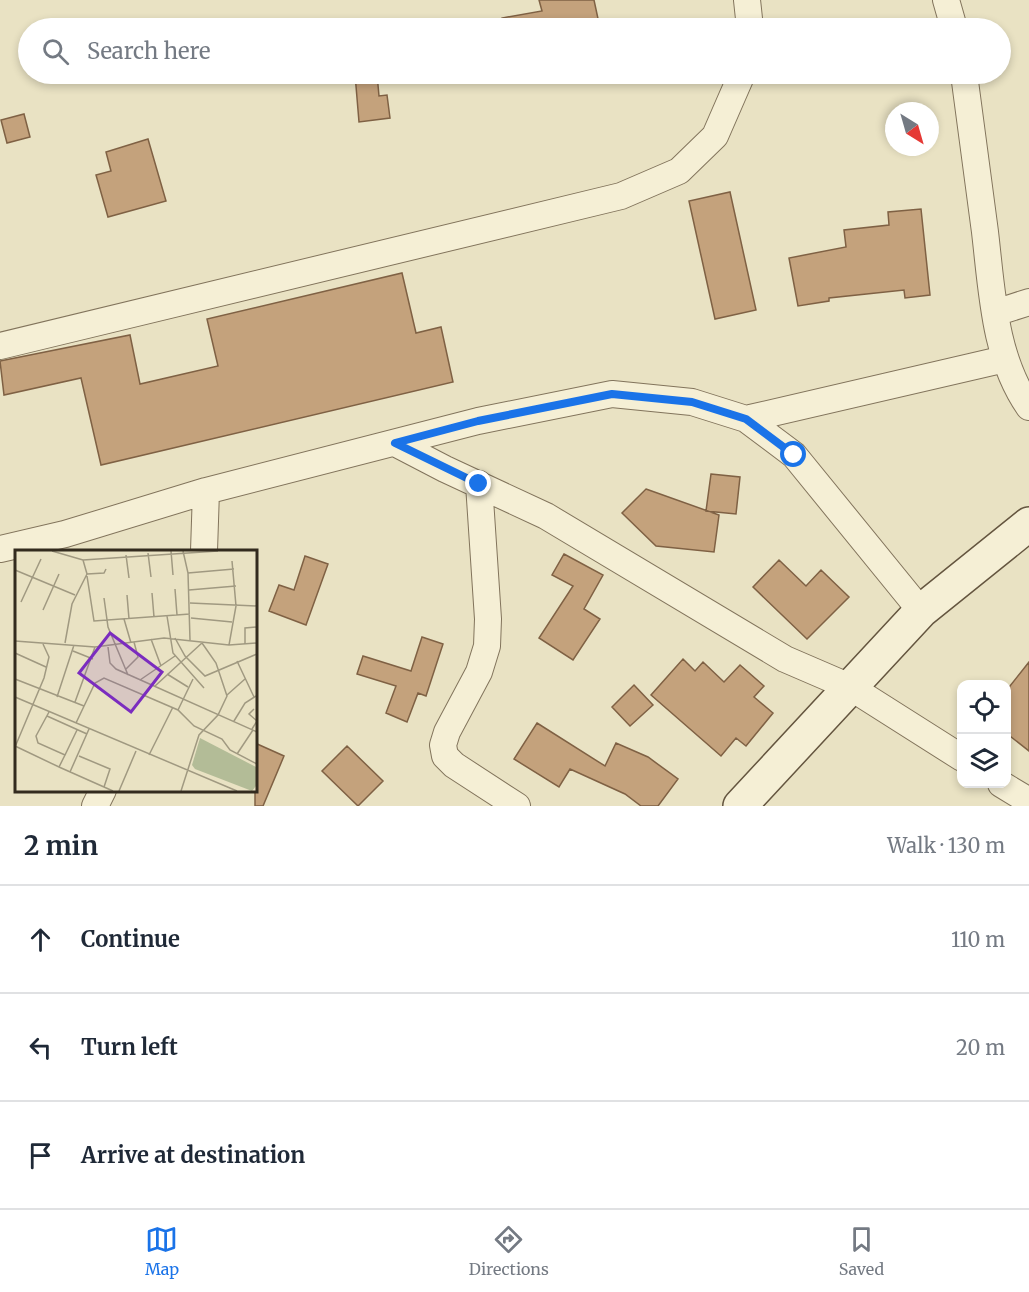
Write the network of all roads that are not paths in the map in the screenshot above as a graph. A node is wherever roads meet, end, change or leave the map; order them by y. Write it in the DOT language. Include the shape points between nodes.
graph roads {
  1 [pos="747,0"];
  2 [pos="946,0"];
  3 [pos="749,18"];
  4 [pos="951,18"];
  5 [pos="740,84"];
  6 [pos="965,84"];
  7 [pos="1029,303"];
  8 [pos="995,313"];
  9 [pos="0,346"];
  10 [pos="1005,359"];
  11 [pos="1029,407"];
  12 [pos="746,419"];
  13 [pos="395,443"];
  14 [pos="479,484"];
  15 [pos="206,491"];
  16 [pos="1029,524"];
  17 [pos="0,549"];
  18 [pos="204,550"];
  19 [pos="921,611"];
  20 [pos="850,687"];
  21 [pos="957,755"];
  22 [pos="1009,788"];
  23 [pos="102,791"];
  24 [pos="1029,801"];
  25 [pos="95,806"];
  26 [pos="517,806"];
  27 [pos="740,806"];
  1 -- 3 [label="street"];
  2 -- 4 [label="street"];
  5 -- 9 [label="street" via="715,136 680,171 621,195"];
  6 -- 8 [label="street"];
  7 -- 8 [label="street"];
  8 -- 10 [label="street"];
  10 -- 11 [label="street"];
  10 -- 12 [label="street"];
  12 -- 13 [label="street" via="692,402 612,394 478,421"];
  12 -- 19 [label="street" via="794,455"];
  13 -- 14 [label="street"];
  13 -- 15 [label="street"];
  14 -- 20 [label="street" via="546,516 785,659"];
  14 -- 26 [label="street" via="487,646 479,672 443,746 445,756 454,765"];
  15 -- 17 [label="street" via="65,534"];
  15 -- 18 [label="street"];
  16 -- 19 [label="street"];
  19 -- 20 [label="street"];
  20 -- 21 [label="street"];
  20 -- 27 [label="street"];
  22 -- 24 [label="street"];
  23 -- 25 [label="street"];
}
